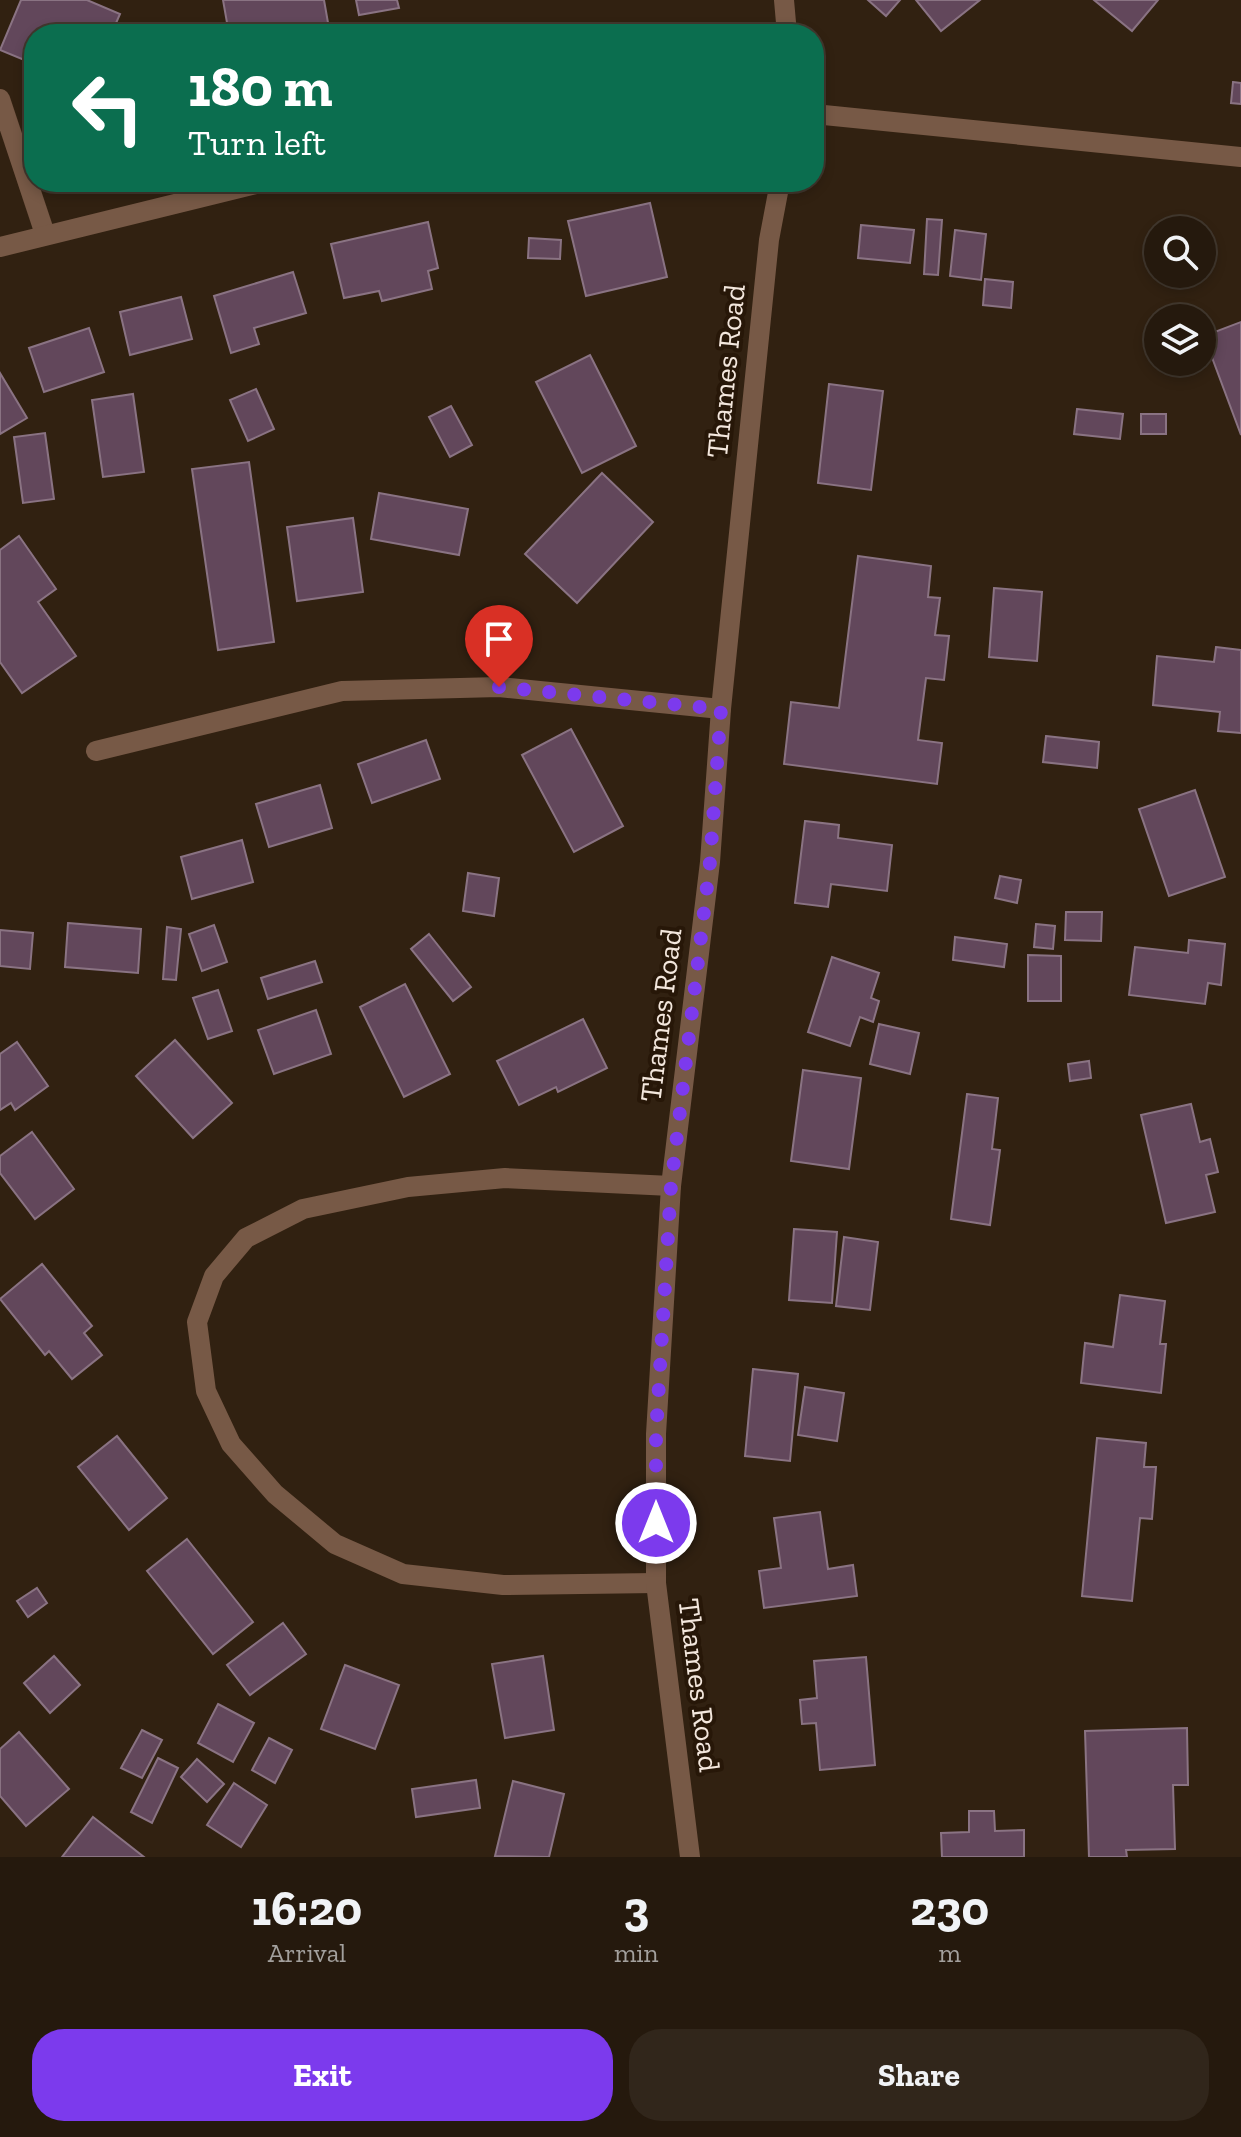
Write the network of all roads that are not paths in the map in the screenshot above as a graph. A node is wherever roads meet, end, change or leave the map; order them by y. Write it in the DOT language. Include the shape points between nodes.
graph roads {
  1 [pos="784,0"];
  2 [pos="786,24"];
  3 [pos="0,99"];
  4 [pos="824,115"];
  5 [pos="1241,157"];
  6 [pos="24,171"];
  7 [pos="31,192"];
  8 [pos="222,192"];
  9 [pos="778,192"];
  10 [pos="45,234"];
  11 [pos="0,247"];
  12 [pos="721,709"];
  13 [pos="96,751"];
  14 [pos="671,1186"];
  15 [pos="656,1583"];
  16 [pos="690,1857"];
  1 -- 2 [label="street"];
  3 -- 6 [label="street"];
  4 -- 5 [label="street"];
  7 -- 10 [label="street"];
  8 -- 10 [label="street"];
  9 -- 12 [label="street, Thames Road"];
  10 -- 11 [label="street"];
  12 -- 13 [label="street" via="499,687 342,691"];
  12 -- 14 [label="street, Thames Road" via="710,862"];
  14 -- 15 [label="street, Thames Road" via="656,1434"];
  14 -- 15 [label="street" via="505,1178 408,1187 303,1209 246,1238 214,1276 197,1322 206,1391 231,1444 275,1494 335,1544 403,1574 503,1585"];
  15 -- 16 [label="street, Thames Road"];
}
